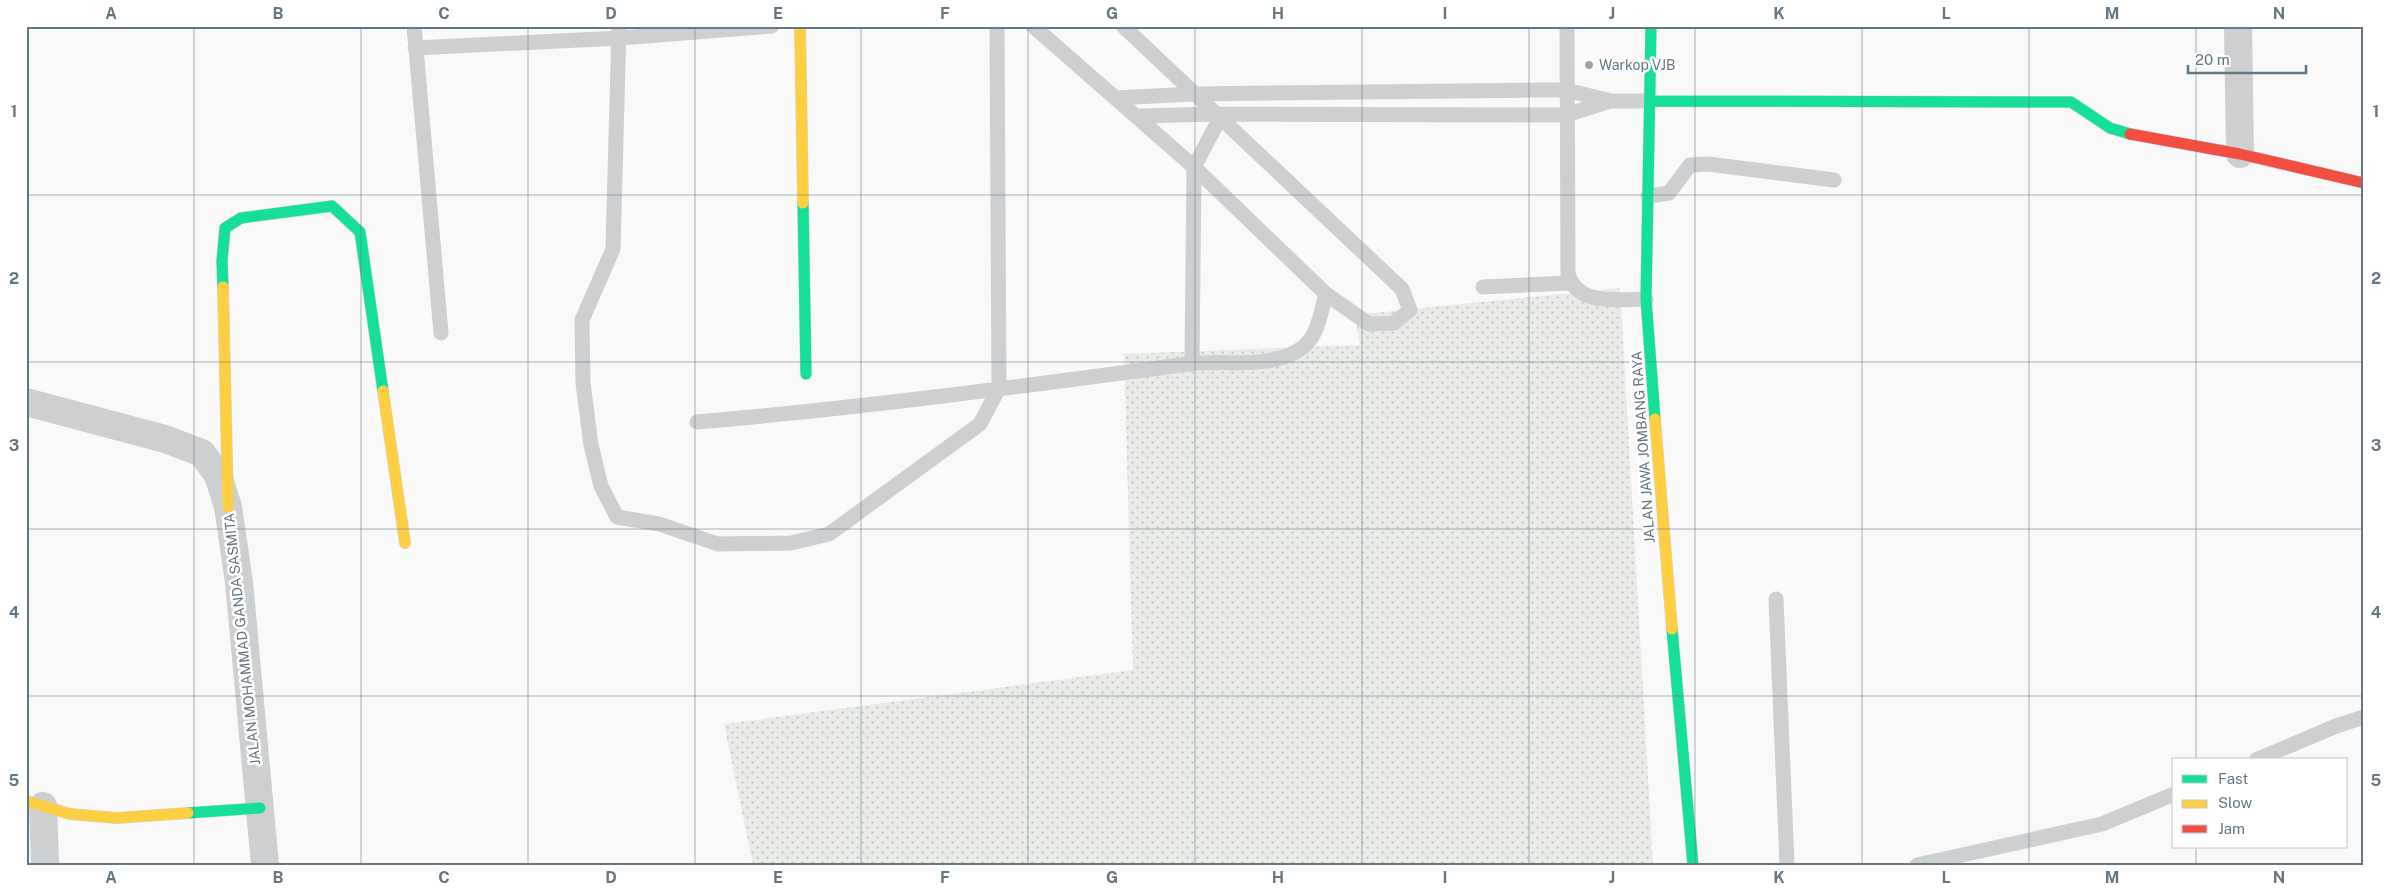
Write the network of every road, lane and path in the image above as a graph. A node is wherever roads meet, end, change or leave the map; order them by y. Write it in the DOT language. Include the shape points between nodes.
graph roads {
  1 [pos="414,26"];
  2 [pos="772,26"];
  3 [pos="800,26"];
  4 [pos="998,26"];
  5 [pos="1033,26"];
  6 [pos="1123,26"];
  7 [pos="1567,26"];
  8 [pos="1651,26"];
  9 [pos="2238,26"];
  10 [pos="619,32"];
  11 [pos="415,48"];
  12 [pos="1566,90"];
  13 [pos="1194,94"];
  14 [pos="1115,98"];
  15 [pos="1650,100"];
  16 [pos="1611,101"];
  17 [pos="1566,115"];
  18 [pos="1138,116"];
  19 [pos="1217,116"];
  20 [pos="2240,154"];
  21 [pos="1194,167"];
  22 [pos="1834,180"];
  23 [pos="2364,183"];
  24 [pos="1648,196"];
  25 [pos="1570,283"];
  26 [pos="1483,287"];
  27 [pos="1326,294"];
  28 [pos="1646,299"];
  29 [pos="441,333"];
  30 [pos="1192,364"];
  31 [pos="806,374"];
  32 [pos="999,388"];
  33 [pos="26,402"];
  34 [pos="697,422"];
  35 [pos="228,507"];
  36 [pos="406,543"];
  37 [pos="1776,599"];
  38 [pos="2364,717"];
  39 [pos="2261,758"];
  40 [pos="2172,795"];
  41 [pos="35,803"];
  42 [pos="260,808"];
  43 [pos="46,865"];
  44 [pos="265,865"];
  45 [pos="1693,865"];
  46 [pos="1787,865"];
  47 [pos="1917,865"];
  1 -- 11 [label="lane"];
  2 -- 10 [label="lane"];
  3 -- 31 [label="street"];
  4 -- 32 [label="lane"];
  5 -- 14 [label="lane"];
  6 -- 13 [label="lane"];
  7 -- 12 [label="lane"];
  8 -- 15 [label="street, JALAN JAWA JOMBANG RAYA"];
  9 -- 20 [label="street"];
  10 -- 11 [label="lane"];
  10 -- 32 [label="lane" via="613,249 582,320 583,383 592,445 601,486 617,517 659,524 718,544 791,543 829,534 980,424"];
  11 -- 29 [label="lane"];
  12 -- 13 [label="lane"];
  12 -- 16 [label="lane"];
  12 -- 17 [label="lane"];
  13 -- 14 [label="lane"];
  13 -- 19 [label="lane"];
  14 -- 18 [label="lane"];
  15 -- 16 [label="lane"];
  15 -- 20 [label="street" via="2071,102 2116,131"];
  15 -- 24 [label="street, JALAN JAWA JOMBANG RAYA"];
  16 -- 17 [label="lane"];
  17 -- 19 [label="lane"];
  17 -- 25 [label="lane"];
  18 -- 19 [label="lane"];
  18 -- 21 [label="lane"];
  19 -- 21 [label="lane"];
  19 -- 27 [label="lane" via="1402,289 1410,310 1394,323 1369,324"];
  20 -- 23 [label="street"];
  21 -- 27 [label="lane"];
  21 -- 30 [label="lane"];
  22 -- 24 [label="lane" via="1708,164 1690,165 1669,193"];
  24 -- 28 [label="street, JALAN JAWA JOMBANG RAYA"];
  25 -- 26 [label="lane"];
  25 -- 28 [label="lane" via="1584,295 1605,300"];
  27 -- 30 [label="lane" via="1313,339 1299,350 1265,362"];
  28 -- 45 [label="street, JALAN JAWA JOMBANG RAYA"];
  30 -- 32 [label="lane"];
  32 -- 34 [label="lane" via="814,412"];
  33 -- 35 [label="street, JALAN MOHAMMAD GANDA SASMITA" via="165,439 202,454 218,475"];
  35 -- 36 [label="street" via="222,262 225,228 241,218 332,206 360,232"];
  35 -- 42 [label="street, JALAN MOHAMMAD GANDA SASMITA" via="239,582"];
  37 -- 46 [label="lane"];
  38 -- 39 [label="lane"];
  40 -- 47 [label="lane" via="2102,824"];
  41 -- 42 [label="street" via="70,814 117,818"];
  41 -- 43 [label="street"];
  42 -- 44 [label="street, JALAN MOHAMMAD GANDA SASMITA"];
}
